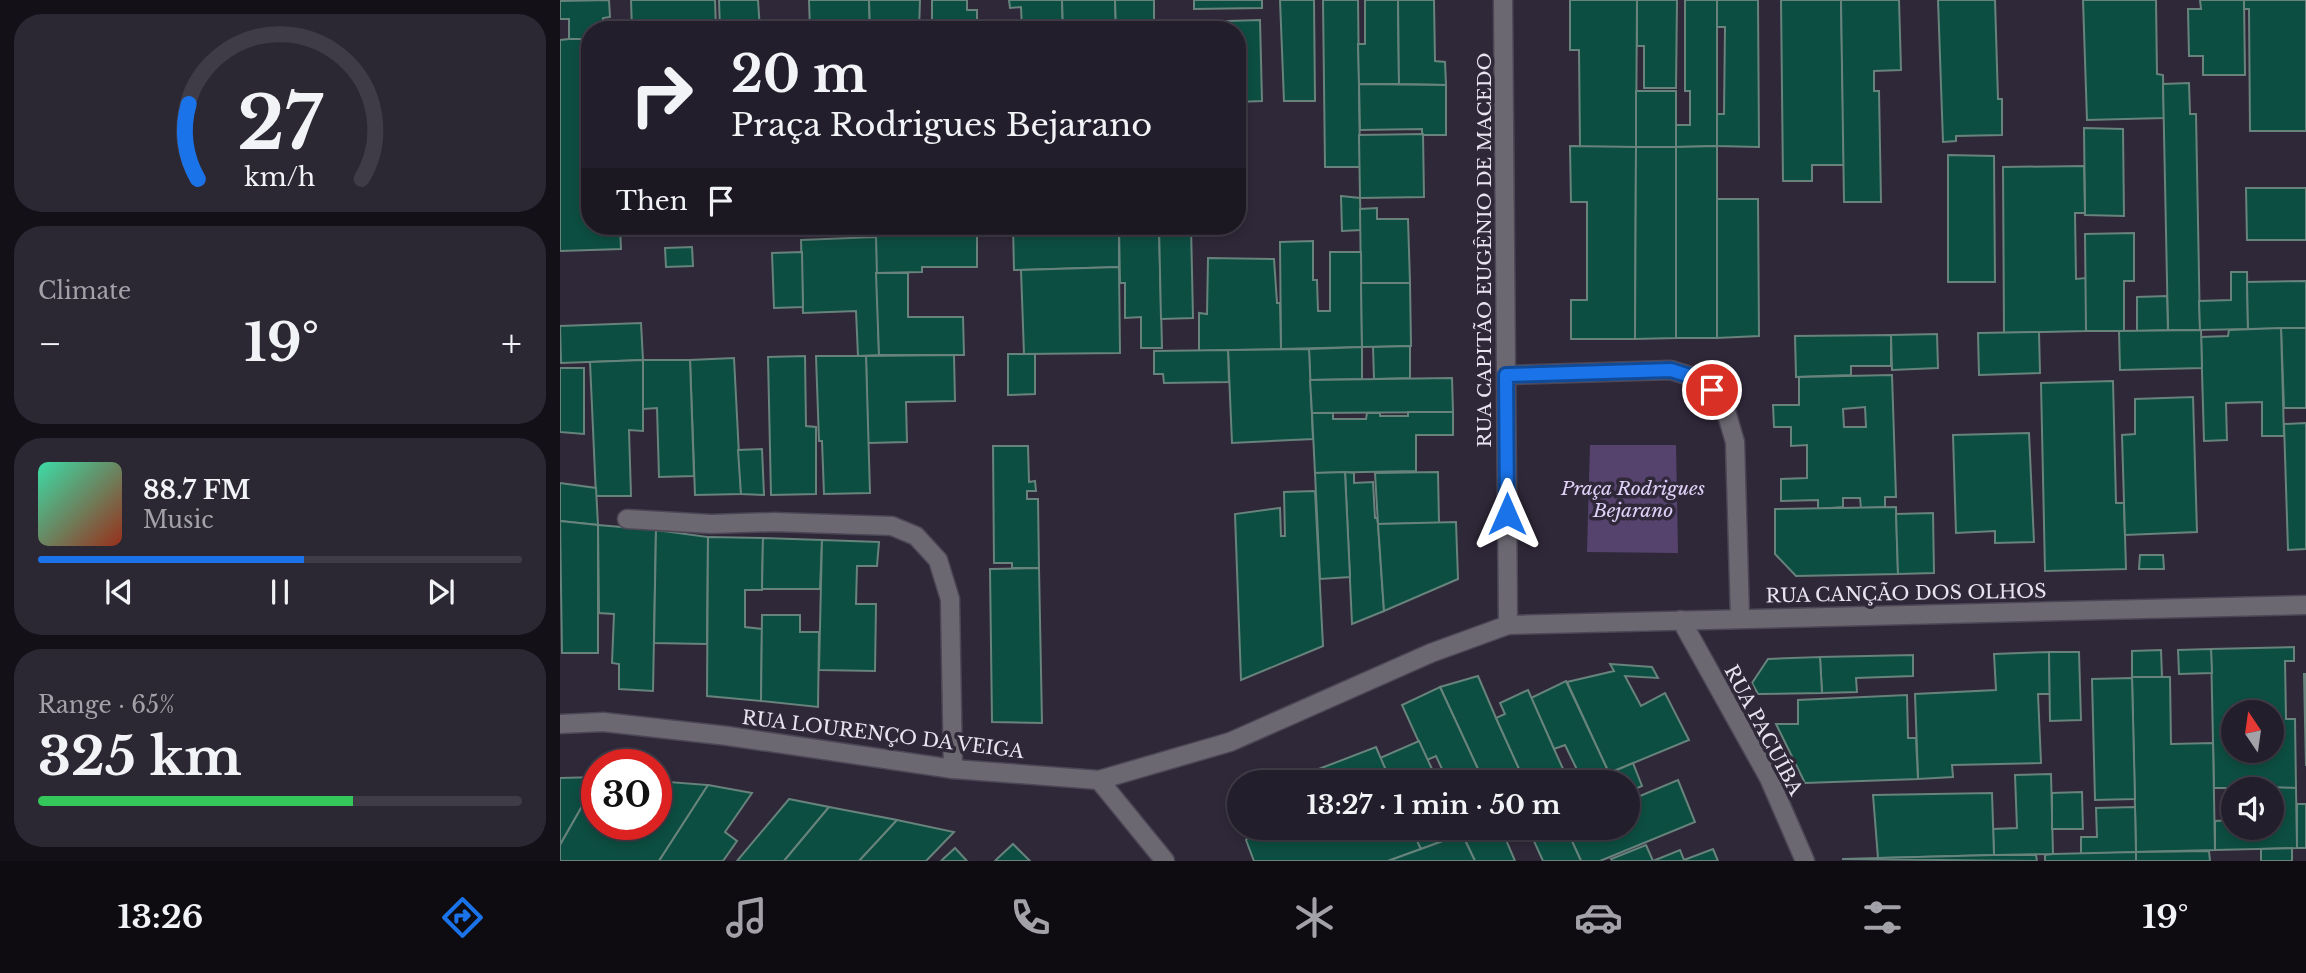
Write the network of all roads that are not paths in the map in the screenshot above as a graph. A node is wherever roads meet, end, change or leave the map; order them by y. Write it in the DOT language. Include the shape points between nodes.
graph roads {
  1 [pos="1503,0"];
  2 [pos="1506,375"];
  3 [pos="627,519"];
  4 [pos="2306,605"];
  5 [pos="1740,618"];
  6 [pos="1681,620"];
  7 [pos="1508,625"];
  8 [pos="560,724"];
  9 [pos="953,769"];
  10 [pos="1099,780"];
  11 [pos="1165,861"];
  12 [pos="1805,861"];
  1 -- 2 [label="street, RUA CAPITÃO EUGÊNIO DE MACEDO"];
  2 -- 5 [label="street" via="1671,370 1702,380 1723,401 1735,442"];
  2 -- 7 [label="street, RUA CAPITÃO EUGÊNIO DE MACEDO"];
  3 -- 9 [label="street" via="892,526 916,536 938,560 950,599"];
  4 -- 5 [label="street, RUA CANÇÃO DOS OLHOS"];
  5 -- 6 [label="street, RUA CANÇÃO DOS OLHOS"];
  6 -- 7 [label="street, RUA CANÇÃO DOS OLHOS"];
  6 -- 12 [label="street, RUA PACUÍBA" via="1769,778"];
  7 -- 10 [label="street, RUA LOURENÇO DA VEIGA" via="1431,653 1230,742"];
  8 -- 9 [label="street, RUA LOURENÇO DA VEIGA" via="603,722 728,736"];
  9 -- 10 [label="street, RUA LOURENÇO DA VEIGA"];
  10 -- 11 [label="street"];
}
